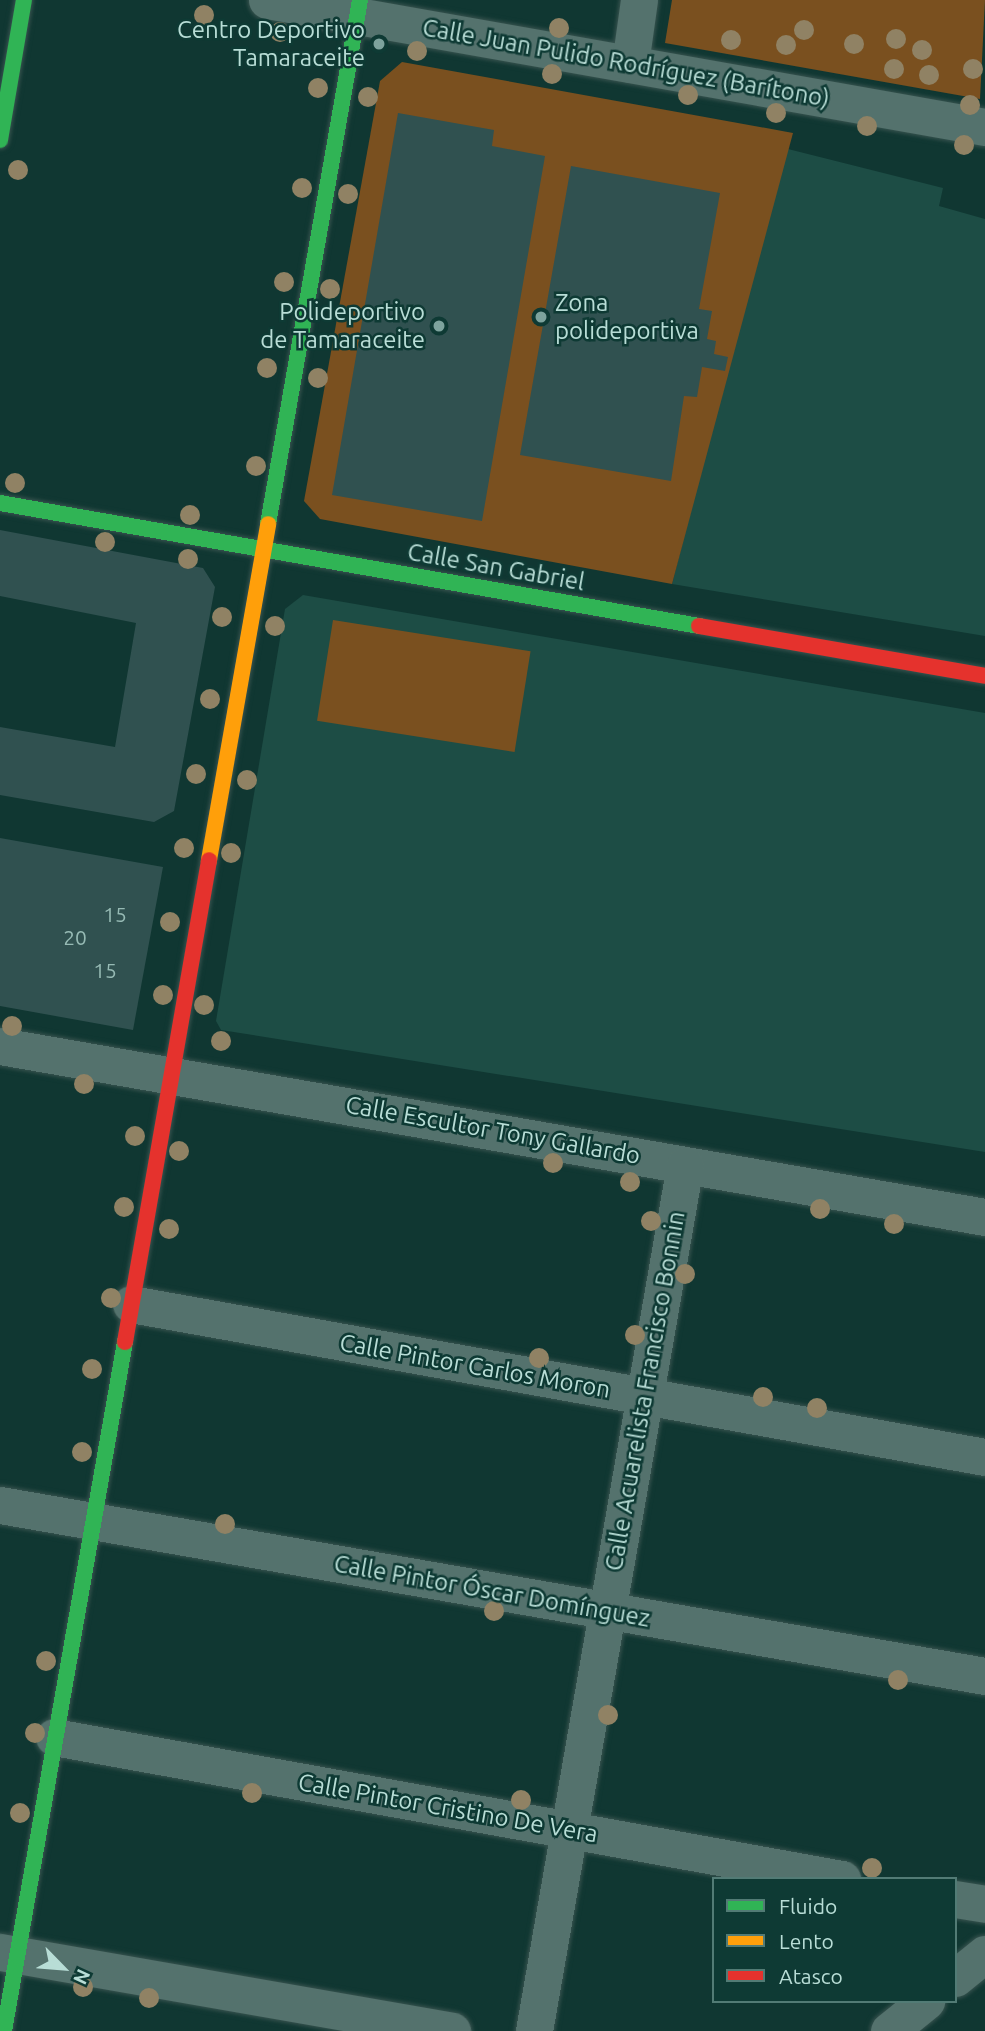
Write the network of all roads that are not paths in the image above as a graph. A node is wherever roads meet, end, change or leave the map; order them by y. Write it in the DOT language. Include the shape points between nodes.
graph roads {
  1 [pos="24,0"];
  2 [pos="267,0"];
  3 [pos="639,0"];
  4 [pos="359,8"];
  5 [pos="630,64"];
  6 [pos="985,127"];
  7 [pos="0,140"];
  8 [pos="0,502"];
  9 [pos="267,550"];
  10 [pos="985,676"];
  11 [pos="0,1046"];
  12 [pos="173,1073"];
  13 [pos="685,1165"];
  14 [pos="985,1217"];
  15 [pos="131,1304"];
  16 [pos="645,1396"];
  17 [pos="985,1457"];
  18 [pos="0,1504"];
  19 [pos="92,1521"];
  20 [pos="607,1610"];
  21 [pos="985,1676"];
  22 [pos="54,1737"];
  23 [pos="569,1830"];
  24 [pos="831,1877"];
  25 [pos="957,1899"];
  26 [pos="985,1904"];
  27 [pos="8,1953"];
  28 [pos="985,1954"];
  29 [pos="957,1976"];
  30 [pos="924,2003"];
  31 [pos="4,2031"];
  32 [pos="452,2031"];
  33 [pos="534,2031"];
  34 [pos="889,2031"];
  1 -- 7 [label="street"];
  2 -- 4 [label="street, Calle Juan Pulido Rodríguez (Barítono)"];
  3 -- 5 [label="street"];
  4 -- 5 [label="street, Calle Juan Pulido Rodríguez (Barítono)"];
  4 -- 9 [label="street"];
  5 -- 6 [label="street, Calle Juan Pulido Rodríguez (Barítono)"];
  8 -- 9 [label="street, Calle San Gabriel"];
  9 -- 10 [label="street, Calle San Gabriel"];
  9 -- 12 [label="street"];
  11 -- 12 [label="street, Calle Escultor Tony Gallardo"];
  12 -- 13 [label="street, Calle Escultor Tony Gallardo"];
  12 -- 15 [label="street"];
  13 -- 14 [label="street, Calle Escultor Tony Gallardo"];
  13 -- 16 [label="street, Calle Acuarelista Francisco Bonnin"];
  15 -- 16 [label="street, Calle Pintor Carlos Moron"];
  15 -- 19 [label="street"];
  16 -- 17 [label="street, Calle Pintor Carlos Moron"];
  16 -- 20 [label="street, Calle Acuarelista Francisco Bonnin"];
  18 -- 19 [label="street, Calle Pintor Óscar Domínguez"];
  19 -- 20 [label="street, Calle Pintor Óscar Domínguez"];
  19 -- 22 [label="street"];
  20 -- 21 [label="street, Calle Pintor Óscar Domínguez"];
  20 -- 23 [label="street, Calle Acuarelista Francisco Bonnin"];
  22 -- 23 [label="street, Calle Pintor Cristino De Vera"];
  22 -- 27 [label="street"];
  23 -- 24 [label="street, Calle Pintor Cristino De Vera"];
  23 -- 33 [label="street, Calle Acuarelista Francisco Bonnin"];
  25 -- 26 [label="street"];
  27 -- 31 [label="street"];
  27 -- 32 [label="street"];
  28 -- 29 [label="street"];
  30 -- 34 [label="street"];
}
